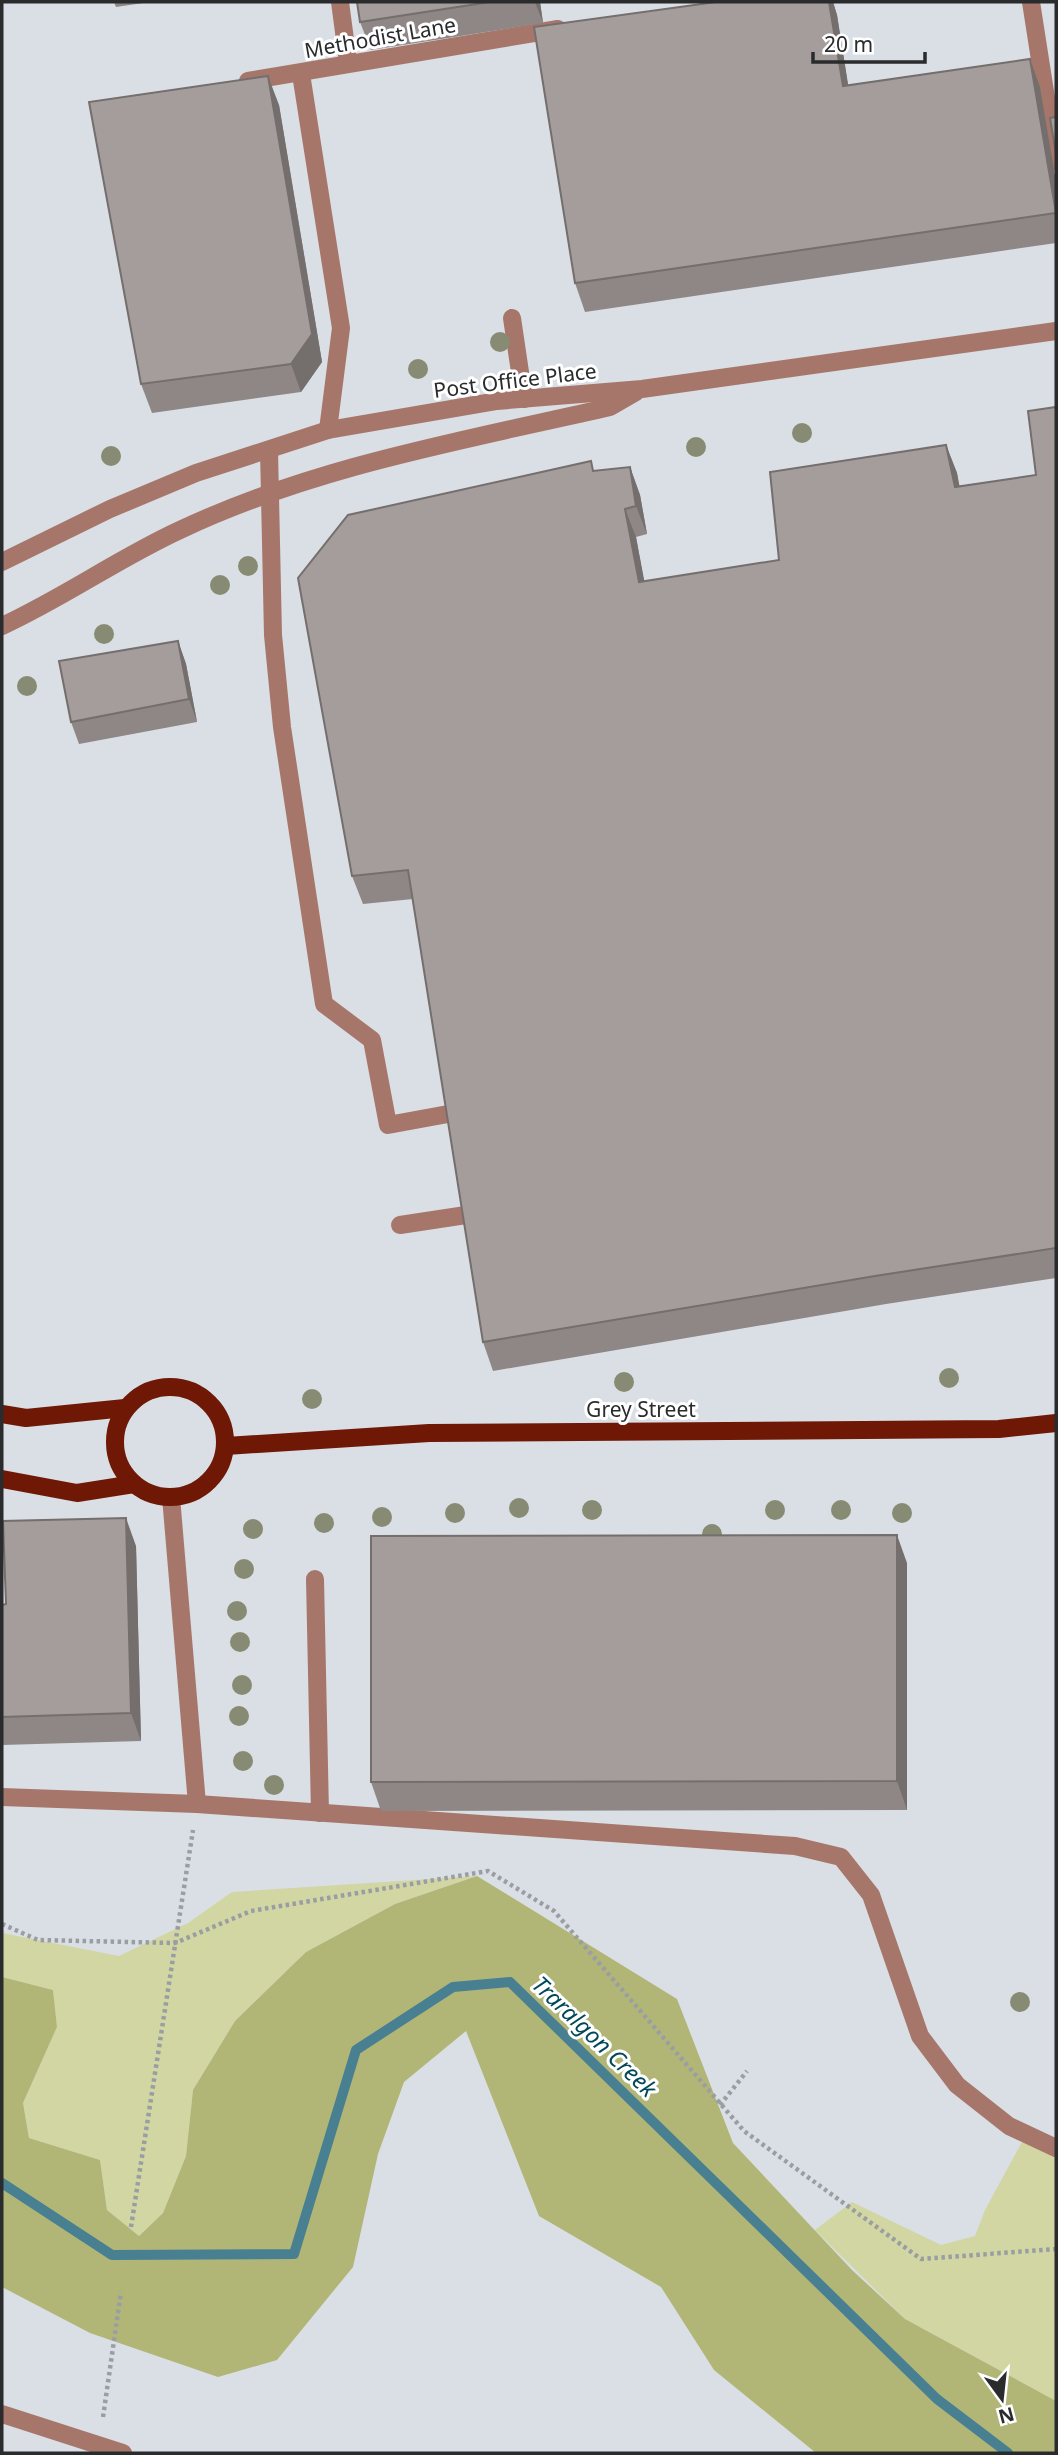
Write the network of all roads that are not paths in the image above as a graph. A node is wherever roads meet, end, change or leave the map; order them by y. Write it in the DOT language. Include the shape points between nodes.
graph roads {
  1 [pos="340,2"];
  2 [pos="1031,2"];
  3 [pos="578,26"];
  4 [pos="348,62"];
  5 [pos="301,74"];
  6 [pos="233,83"];
  7 [pos="1056,162"];
  8 [pos="512,318"];
  9 [pos="1056,331"];
  10 [pos="642,389"];
  11 [pos="524,399"];
  12 [pos="328,430"];
  13 [pos="268,450"];
  14 [pos="270,494"];
  15 [pos="2,562"];
  16 [pos="6,624"];
  17 [pos="448,1114"];
  18 [pos="466,1215"];
  19 [pos="400,1225"];
  20 [pos="125,1408"];
  21 [pos="2,1414"];
  22 [pos="1056,1423"];
  23 [pos="226,1446"];
  24 [pos="2,1479"];
  25 [pos="134,1484"];
  26 [pos="171,1497"];
  27 [pos="315,1579"];
  28 [pos="2,1797"];
  29 [pos="197,1804"];
  30 [pos="320,1813"];
  31 [pos="1056,2148"];
  32 [pos="2,2414"];
  33 [pos="122,2453"];
  1 -- 4 [label="street"];
  2 -- 7 [label="street"];
  3 -- 4 [label="street, Methodist Lane"];
  4 -- 5 [label="street, Methodist Lane"];
  5 -- 6 [label="street, Methodist Lane"];
  5 -- 12 [label="street" via="341,328"];
  8 -- 11 [label="street"];
  9 -- 10 [label="street, Post Office Place"];
  10 -- 11 [label="street, Post Office Place"];
  10 -- 14 [label="street" via="610,407 362,465"];
  11 -- 12 [label="street, Post Office Place"];
  12 -- 13 [label="street, Post Office Place"];
  13 -- 14 [label="street"];
  13 -- 15 [label="street, Post Office Place" via="110,509"];
  14 -- 16 [label="street" via="180,530"];
  14 -- 17 [label="street" via="272,635 324,1004 372,1040 388,1125"];
  18 -- 19 [label="street"];
  20 -- 21 [label="main road" via="26,1418"];
  20 -- 23 [label="main road" via="146,1391 185,1387 205,1397 222,1419"];
  20 -- 25 [label="main road" via="114,1435 116,1454"];
  22 -- 23 [label="main road, Grey Street" via="999,1429 429,1433"];
  23 -- 26 [label="main road" via="219,1468 206,1485"];
  24 -- 25 [label="main road" via="77,1493"];
  25 -- 26 [label="main road"];
  26 -- 29 [label="street"];
  27 -- 30 [label="street"];
  28 -- 29 [label="street"];
  29 -- 30 [label="street"];
  30 -- 31 [label="street" via="795,1846 841,1857 871,1895 920,2036 957,2085 1009,2126"];
  32 -- 33 [label="street"];
}
